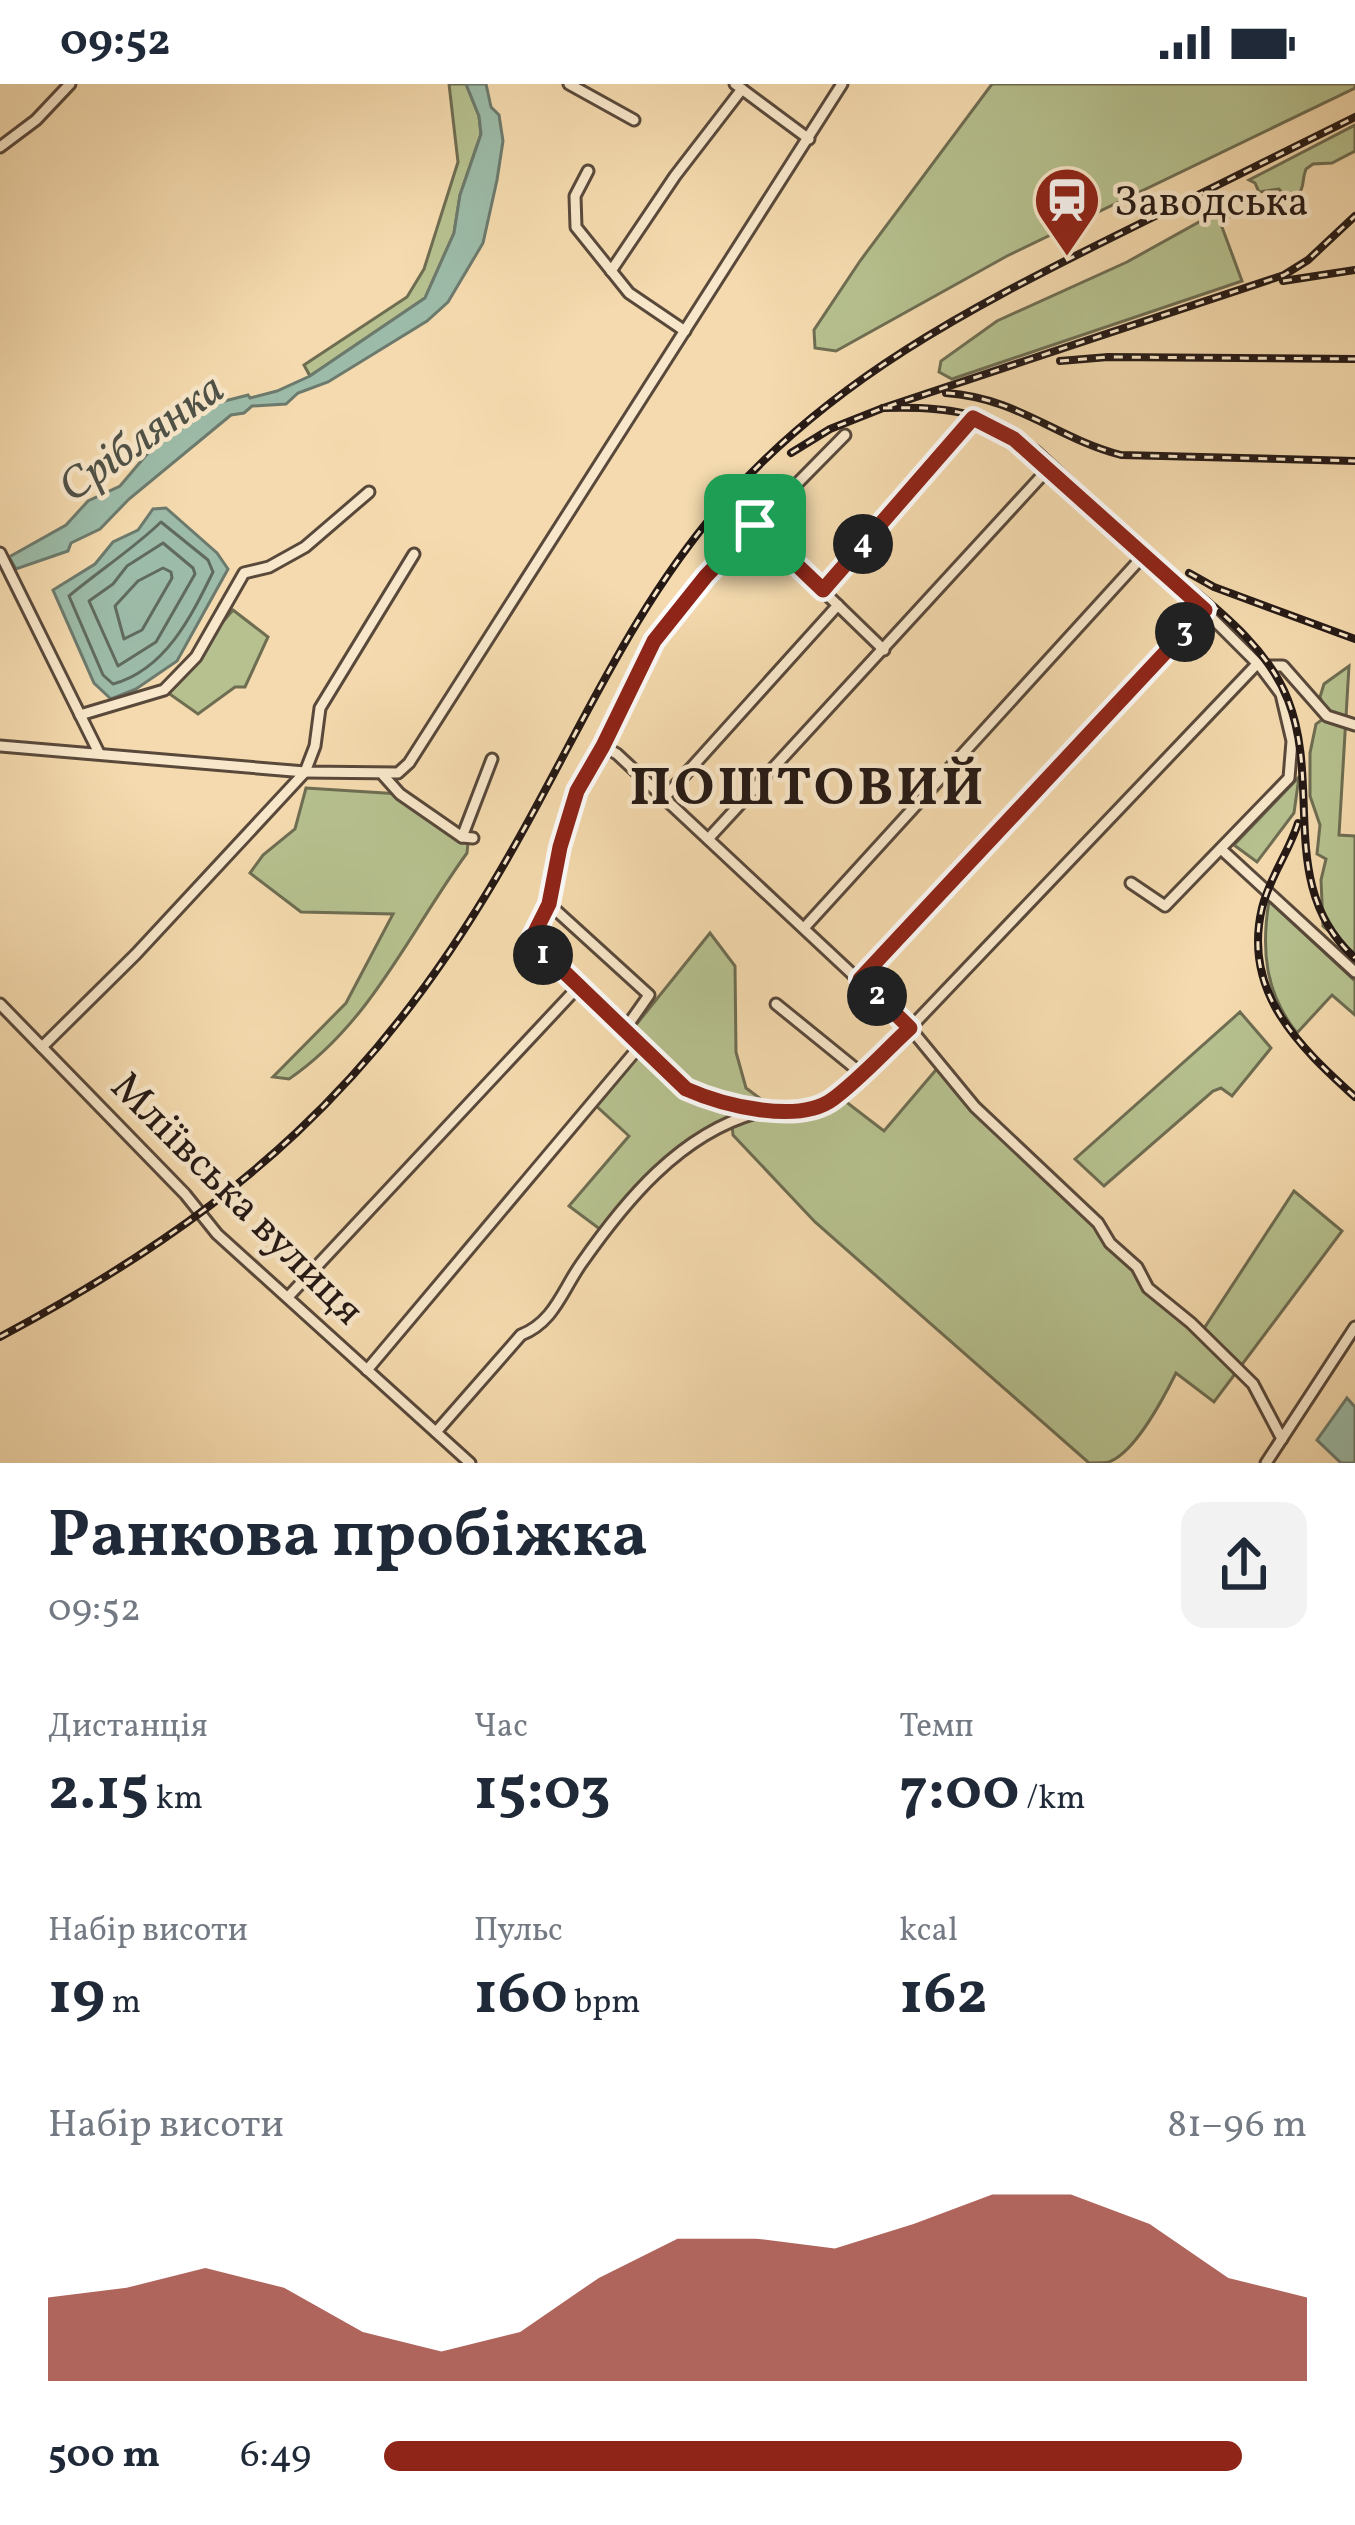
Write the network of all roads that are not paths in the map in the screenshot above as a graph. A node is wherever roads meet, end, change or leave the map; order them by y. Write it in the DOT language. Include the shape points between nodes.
graph roads {
  1 [pos="70,84"];
  2 [pos="569,84"];
  3 [pos="842,84"];
  4 [pos="738,86"];
  5 [pos="634,121"];
  6 [pos="808,139"];
  7 [pos="0,147"];
  8 [pos="588,171"];
  9 [pos="611,272"];
  10 [pos="685,331"];
  11 [pos="845,435"];
  12 [pos="1048,469"];
  13 [pos="369,492"];
  14 [pos="755,525"];
  15 [pos="1,554"];
  16 [pos="414,554"];
  17 [pos="1144,555"];
  18 [pos="823,590"];
  19 [pos="838,605"];
  20 [pos="1205,610"];
  21 [pos="884,650"];
  22 [pos="1259,665"];
  23 [pos="80,715"];
  24 [pos="1355,725"];
  25 [pos="0,746"];
  26 [pos="603,746"];
  27 [pos="99,753"];
  28 [pos="492,759"];
  29 [pos="304,772"];
  30 [pos="383,775"];
  31 [pos="664,799"];
  32 [pos="708,839"];
  33 [pos="1221,849"];
  34 [pos="1131,884"];
  35 [pos="549,904"];
  36 [pos="804,928"];
  37 [pos="1355,972"];
  38 [pos="860,979"];
  39 [pos="577,988"];
  40 [pos="0,1004"];
  41 [pos="776,1004"];
  42 [pos="910,1028"];
  43 [pos="623,1032"];
  44 [pos="42,1047"];
  45 [pos="639,1047"];
  46 [pos="861,1073"];
  47 [pos="773,1108"];
  48 [pos="289,1297"];
  49 [pos="1355,1327"];
  50 [pos="367,1370"];
  51 [pos="436,1432"];
  52 [pos="1282,1439"];
  53 [pos="470,1463"];
  54 [pos="1265,1463"];
  1 -- 7 [label="street"];
  2 -- 5 [label="street"];
  3 -- 6 [label="street"];
  4 -- 6 [label="street"];
  4 -- 9 [label="street"];
  6 -- 10 [label="street"];
  8 -- 9 [label="street" via="575,196 576,227"];
  9 -- 10 [label="street"];
  10 -- 30 [label="street" via="409,764"];
  11 -- 14 [label="street"];
  12 -- 17 [label="street"];
  12 -- 18 [label="street" via="973,418"];
  12 -- 21 [label="street"];
  13 -- 23 [label="street" via="305,547 244,573 196,658 164,690"];
  14 -- 18 [label="street"];
  14 -- 26 [label="street" via="654,641"];
  15 -- 23 [label="street"];
  16 -- 29 [label="street" via="320,708"];
  17 -- 20 [label="street"];
  17 -- 36 [label="street"];
  18 -- 19 [label="street"];
  19 -- 21 [label="street"];
  19 -- 31 [label="street"];
  20 -- 22 [label="street"];
  20 -- 38 [label="street"];
  21 -- 32 [label="street"];
  22 -- 24 [label="street" via="1283,666 1327,716"];
  22 -- 33 [label="street" via="1281,694 1291,770"];
  22 -- 42 [label="street"];
  23 -- 27 [label="street"];
  25 -- 27 [label="street"];
  26 -- 31 [label="street"];
  26 -- 35 [label="street" via="577,791"];
  27 -- 29 [label="street"];
  28 -- 30 [label="street" via="468,838"];
  29 -- 30 [label="street"];
  29 -- 44 [label="street"];
  31 -- 32 [label="street"];
  32 -- 36 [label="street"];
  33 -- 34 [label="street" via="1166,906"];
  33 -- 37 [label="street"];
  35 -- 39 [label="street" via="531,940"];
  35 -- 43 [label="street" via="649,995"];
  36 -- 38 [label="street"];
  38 -- 42 [label="street"];
  39 -- 43 [label="street"];
  39 -- 48 [label="street"];
  40 -- 44 [label="street, Мліївська вулиця"];
  41 -- 46 [label="street"];
  42 -- 46 [label="street"];
  42 -- 52 [label="street" via="975,1107 1098,1223 1148,1288 1252,1384"];
  43 -- 45 [label="street"];
  44 -- 48 [label="street, Мліївська вулиця" via="217,1234"];
  45 -- 47 [label="street" via="686,1089 748,1109"];
  45 -- 50 [label="street"];
  46 -- 47 [label="street" via="808,1111"];
  47 -- 51 [label="street" via="726,1121 666,1163 580,1265 556,1308 521,1335"];
  48 -- 50 [label="street, Мліївська вулиця"];
  49 -- 52 [label="street"];
  50 -- 51 [label="street, Мліївська вулиця"];
  51 -- 53 [label="street, Мліївська вулиця"];
  52 -- 54 [label="street"];
}
